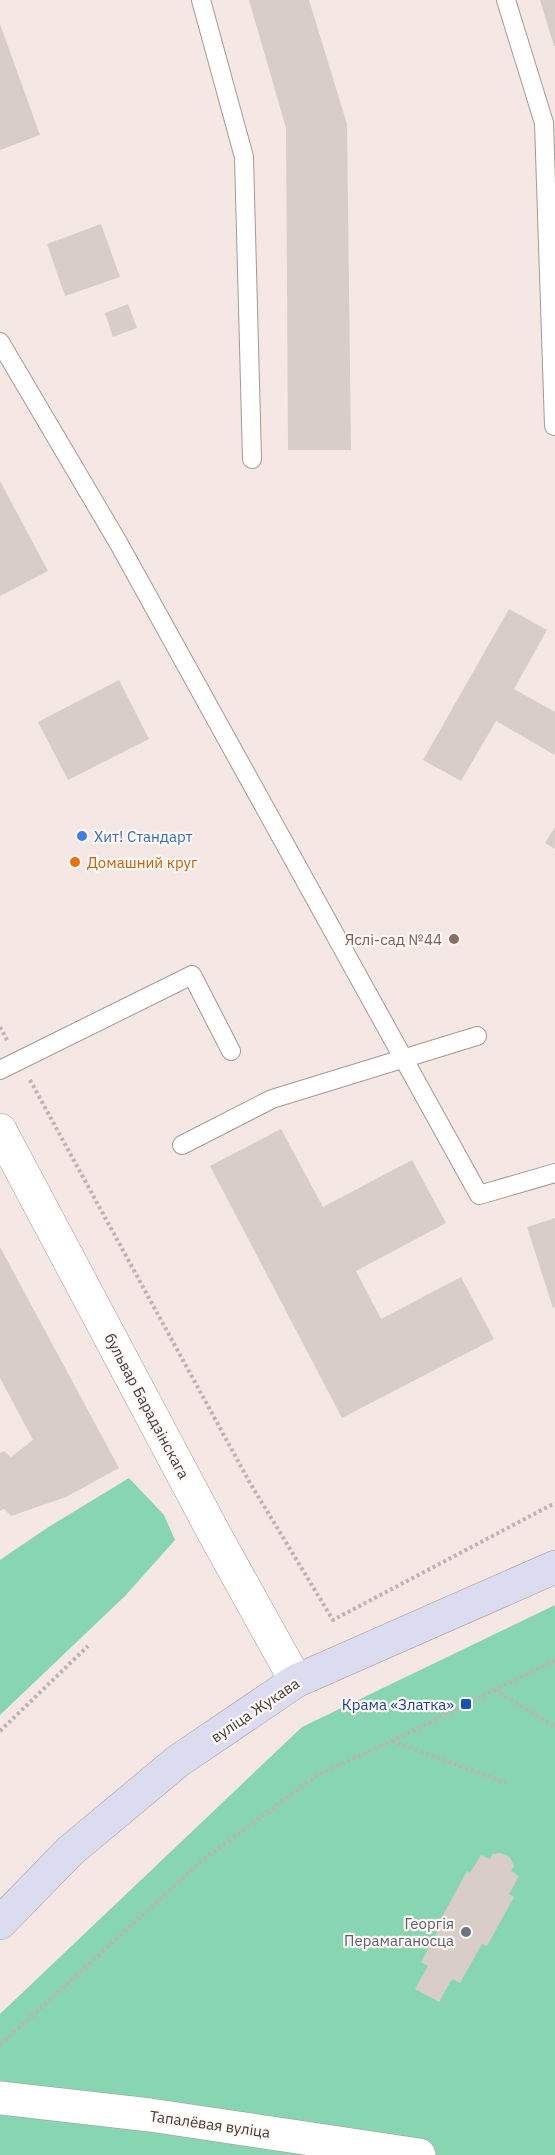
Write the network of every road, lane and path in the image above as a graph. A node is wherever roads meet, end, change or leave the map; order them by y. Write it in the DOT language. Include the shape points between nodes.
graph roads {
  1 [pos="201,0"];
  2 [pos="506,0"];
  3 [pos="0,342"];
  4 [pos="554,426"];
  5 [pos="252,459"];
  6 [pos="0,1027"];
  7 [pos="477,1036"];
  8 [pos="231,1051"];
  9 [pos="403,1058"];
  10 [pos="19,1060"];
  11 [pos="0,1070"];
  12 [pos="0,1130"];
  13 [pos="182,1145"];
  14 [pos="555,1173"];
  15 [pos="555,1503"];
  16 [pos="555,1567"];
  17 [pos="88,1646"];
  18 [pos="555,1660"];
  19 [pos="296,1681"];
  20 [pos="494,1690"];
  21 [pos="555,1727"];
  22 [pos="0,1731"];
  23 [pos="392,1741"];
  24 [pos="506,1784"];
  25 [pos="0,1923"];
  26 [pos="0,2045"];
  27 [pos="0,2098"];
  28 [pos="419,2155"];
  1 -- 5 [label="lane" via="244,157"];
  2 -- 4 [label="lane" via="544,123"];
  3 -- 9 [label="lane" via="119,544"];
  6 -- 10 [label="path"];
  7 -- 9 [label="lane"];
  8 -- 10 [label="lane" via="192,975"];
  9 -- 13 [label="lane" via="272,1099"];
  9 -- 14 [label="lane" via="478,1195"];
  10 -- 11 [label="lane"];
  10 -- 15 [label="path" via="250,1483 333,1620"];
  12 -- 19 [label="street, бульвар Барадзінскага"];
  16 -- 19 [label="street, вуліца Жукава"];
  17 -- 22 [label="path"];
  18 -- 20 [label="path"];
  19 -- 25 [label="street, вуліца Жукава" via="178,1761 70,1851"];
  20 -- 21 [label="path"];
  20 -- 23 [label="path"];
  23 -- 24 [label="path"];
  23 -- 26 [label="path" via="319,1774 204,1859"];
  27 -- 28 [label="street, Тапалёвая вуліца" via="150,2115"];
}
